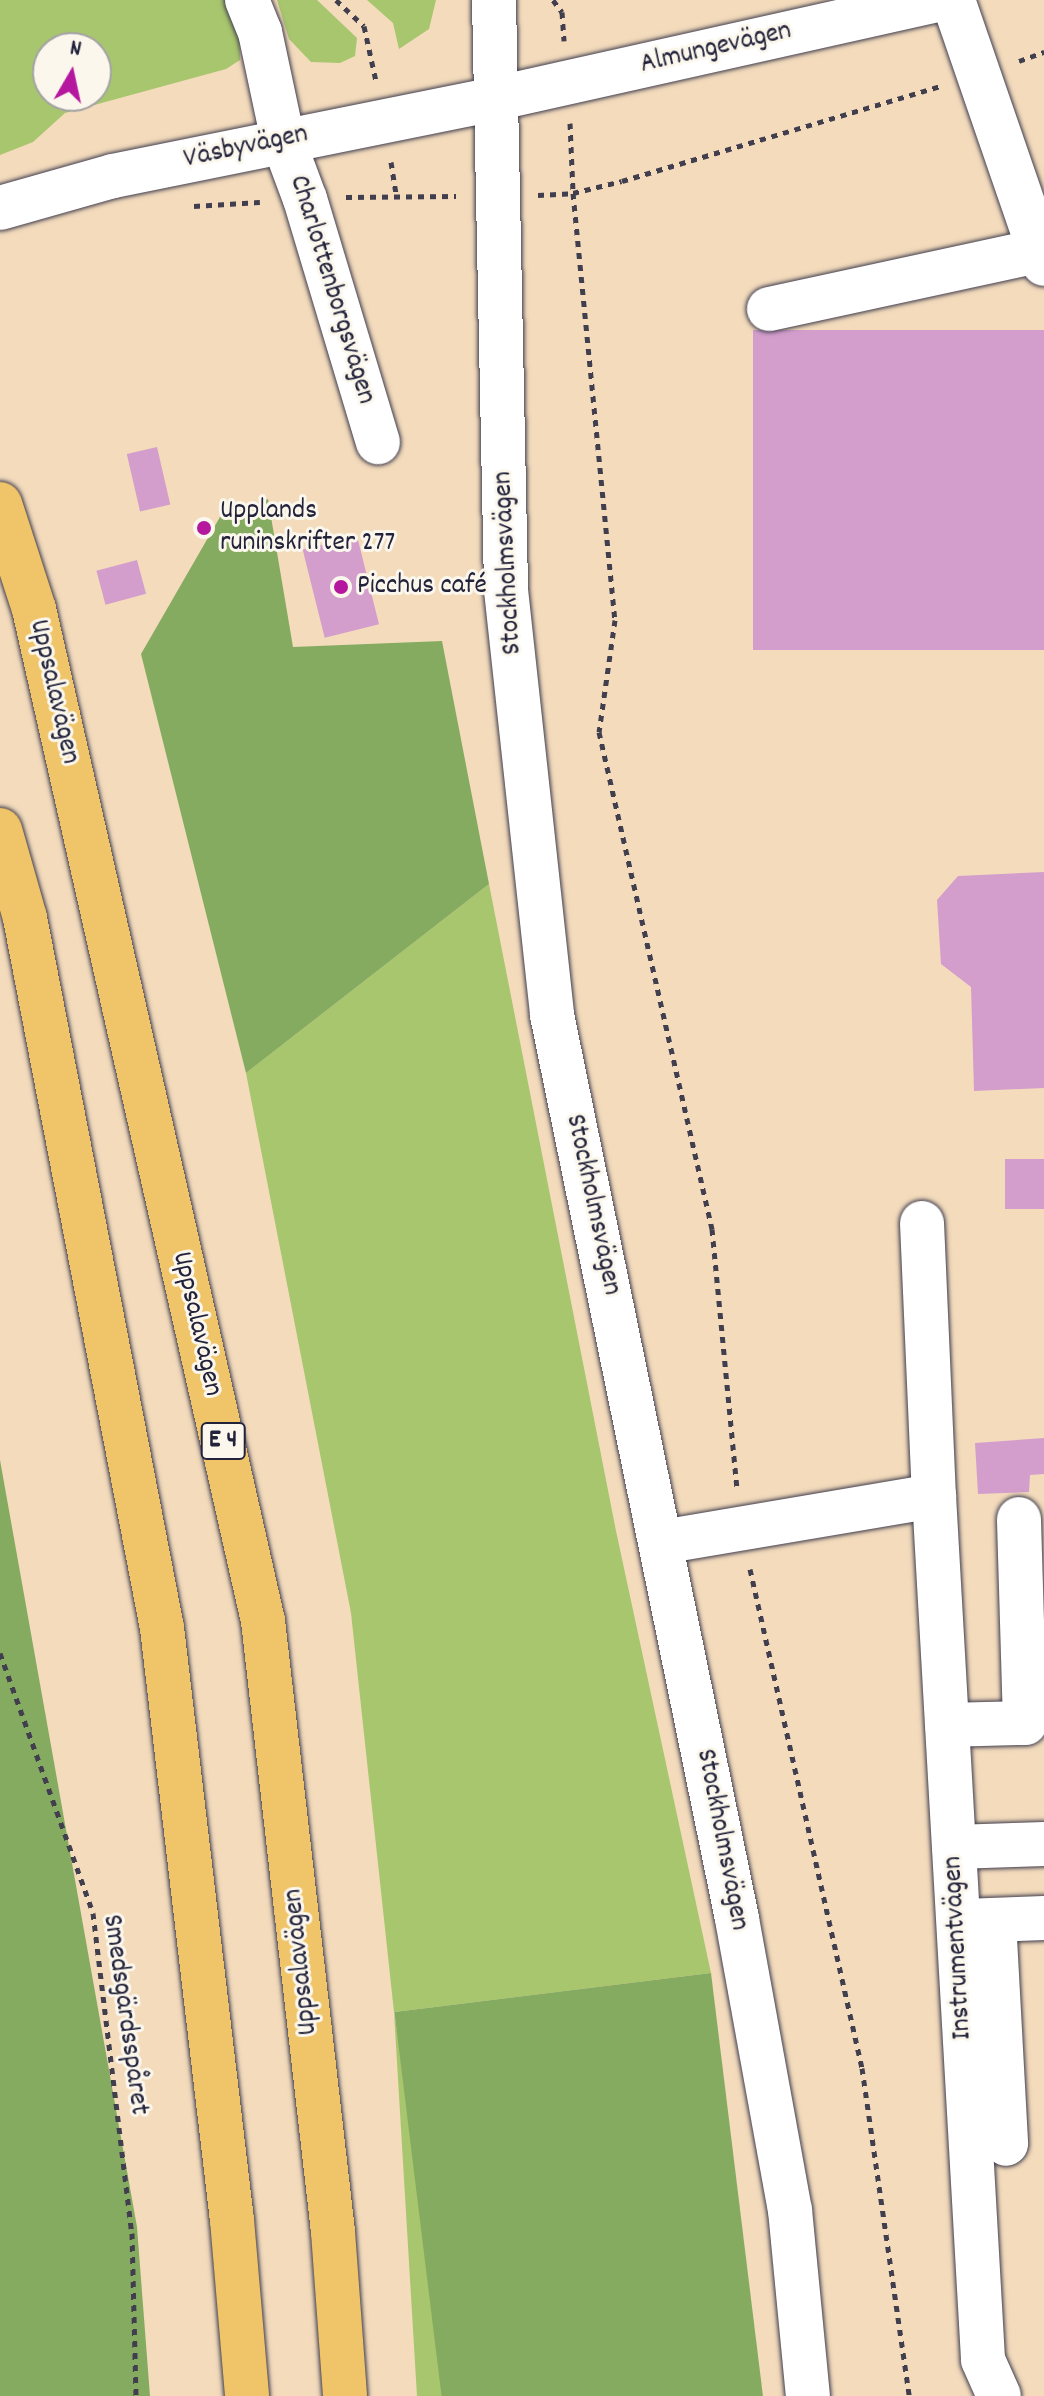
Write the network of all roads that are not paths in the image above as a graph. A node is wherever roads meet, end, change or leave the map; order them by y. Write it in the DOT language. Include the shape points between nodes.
graph roads {
  1 [pos="247,0"];
  2 [pos="494,0"];
  3 [pos="938,0"];
  4 [pos="953,0"];
  5 [pos="494,99"];
  6 [pos="283,140"];
  7 [pos="0,208"];
  8 [pos="1040,258"];
  9 [pos="769,309"];
  10 [pos="378,442"];
  11 [pos="0,504"];
  12 [pos="0,830"];
  13 [pos="922,1223"];
  14 [pos="934,1496"];
  15 [pos="1019,1519"];
  16 [pos="662,1542"];
  17 [pos="947,1725"];
  18 [pos="1044,1844"];
  19 [pos="954,1847"];
  20 [pos="1044,1918"];
  21 [pos="976,1920"];
  22 [pos="1007,2144"];
  23 [pos="247,2396"];
  24 [pos="345,2396"];
  25 [pos="808,2396"];
  26 [pos="999,2396"];
  1 -- 6 [label="street, Charlottenborgsvägen" via="260,32"];
  2 -- 5 [label="street, Stockholmsvägen"];
  3 -- 5 [label="street, Almungevägen"];
  4 -- 8 [label="street"];
  5 -- 6 [label="street, Väsbyvägen"];
  5 -- 16 [label="street, Stockholmsvägen" via="506,590 552,1015"];
  6 -- 7 [label="street, Väsbyvägen" via="113,176"];
  6 -- 10 [label="street, Charlottenborgsvägen"];
  8 -- 9 [label="street"];
  11 -- 24 [label="highway, Uppsalavägen / E 4" via="34,609 263,1621 333,2232"];
  12 -- 23 [label="highway" via="25,918 162,1628 232,2220"];
  13 -- 14 [label="street, Instrumentvägen"];
  14 -- 16 [label="street"];
  14 -- 17 [label="street, Instrumentvägen"];
  15 -- 17 [label="street" via="1025,1723"];
  16 -- 25 [label="street, Stockholmsvägen" via="790,2210"];
  17 -- 19 [label="street, Instrumentvägen"];
  18 -- 19 [label="street"];
  19 -- 21 [label="street, Instrumentvägen"];
  20 -- 21 [label="street"];
  21 -- 22 [label="street, Instrumentvägen"];
  22 -- 26 [label="street, Instrumentvägen" via="983,2360"];
}
